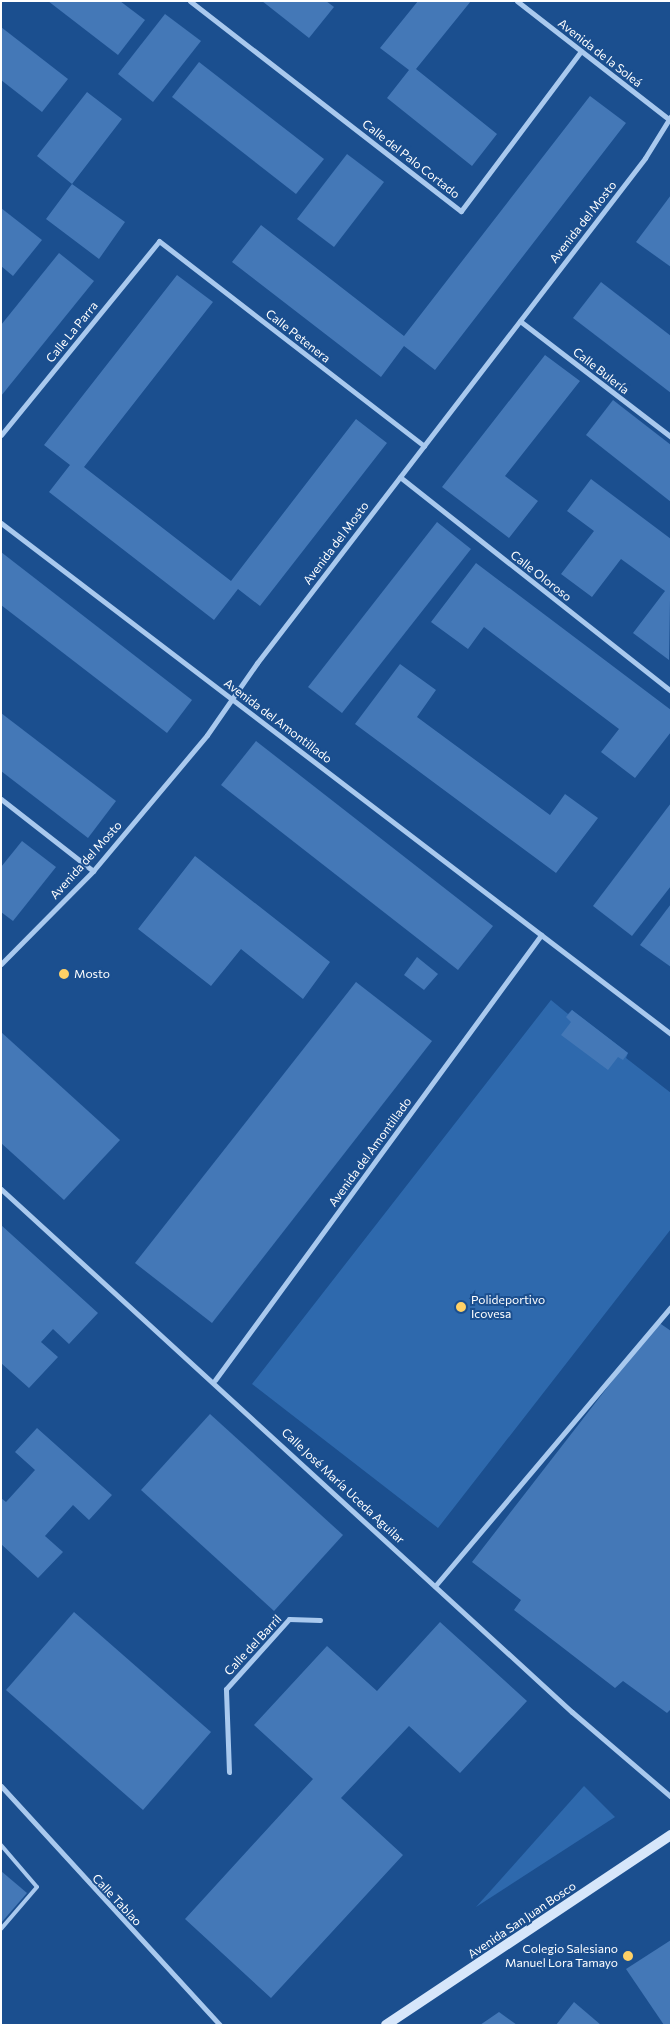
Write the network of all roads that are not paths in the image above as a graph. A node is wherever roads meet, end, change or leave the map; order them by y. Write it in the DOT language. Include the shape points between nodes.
graph roads {
  1 [pos="190,1"];
  2 [pos="517,1"];
  3 [pos="581,51"];
  4 [pos="670,118"];
  5 [pos="159,241"];
  6 [pos="520,321"];
  7 [pos="1,435"];
  8 [pos="671,437"];
  9 [pos="424,446"];
  10 [pos="400,477"];
  11 [pos="1,524"];
  12 [pos="671,691"];
  13 [pos="231,698"];
  14 [pos="1,799"];
  15 [pos="93,871"];
  16 [pos="541,935"];
  17 [pos="1,964"];
  18 [pos="671,1034"];
  19 [pos="1,1189"];
  20 [pos="671,1307"];
  21 [pos="214,1380"];
  22 [pos="435,1586"];
  23 [pos="320,1620"];
  24 [pos="229,1772"];
  25 [pos="1,1786"];
  26 [pos="671,1797"];
  27 [pos="671,1835"];
  28 [pos="1,1845"];
  29 [pos="1,1929"];
  30 [pos="220,2025"];
  31 [pos="386,2025"];
  1 -- 3 [label="street, Calle del Palo Cortado" via="461,211"];
  2 -- 3 [label="street, Avenida de la Soleá"];
  3 -- 4 [label="street, Avenida de la Soleá"];
  4 -- 6 [label="street, Avenida del Mosto" via="645,158"];
  5 -- 7 [label="street, Calle La Parra"];
  5 -- 9 [label="street, Calle Petenera"];
  6 -- 8 [label="street, Calle Bulería"];
  6 -- 9 [label="street, Avenida del Mosto"];
  9 -- 10 [label="street, Avenida del Mosto"];
  10 -- 12 [label="street, Calle Oloroso"];
  10 -- 13 [label="street, Avenida del Mosto"];
  11 -- 13 [label="street, Avenida del Amontillado"];
  13 -- 15 [label="street, Avenida del Mosto" via="207,735"];
  13 -- 16 [label="street, Avenida del Amontillado"];
  14 -- 15 [label="street"];
  15 -- 17 [label="street, Avenida del Mosto"];
  16 -- 18 [label="street, Avenida del Amontillado"];
  16 -- 21 [label="street, Avenida del Amontillado"];
  19 -- 21 [label="street, Calle José María Uceda Aguilar"];
  20 -- 22 [label="street"];
  21 -- 22 [label="street, Calle José María Uceda Aguilar"];
  22 -- 26 [label="street, Calle José María Uceda Aguilar"];
  23 -- 24 [label="street, Calle del Barril" via="289,1619 226,1689"];
  25 -- 30 [label="street, Calle Tablao"];
  27 -- 31 [label="main road, Avenida San Juan Bosco"];
  28 -- 29 [label="lane" via="38,1887"];
}
